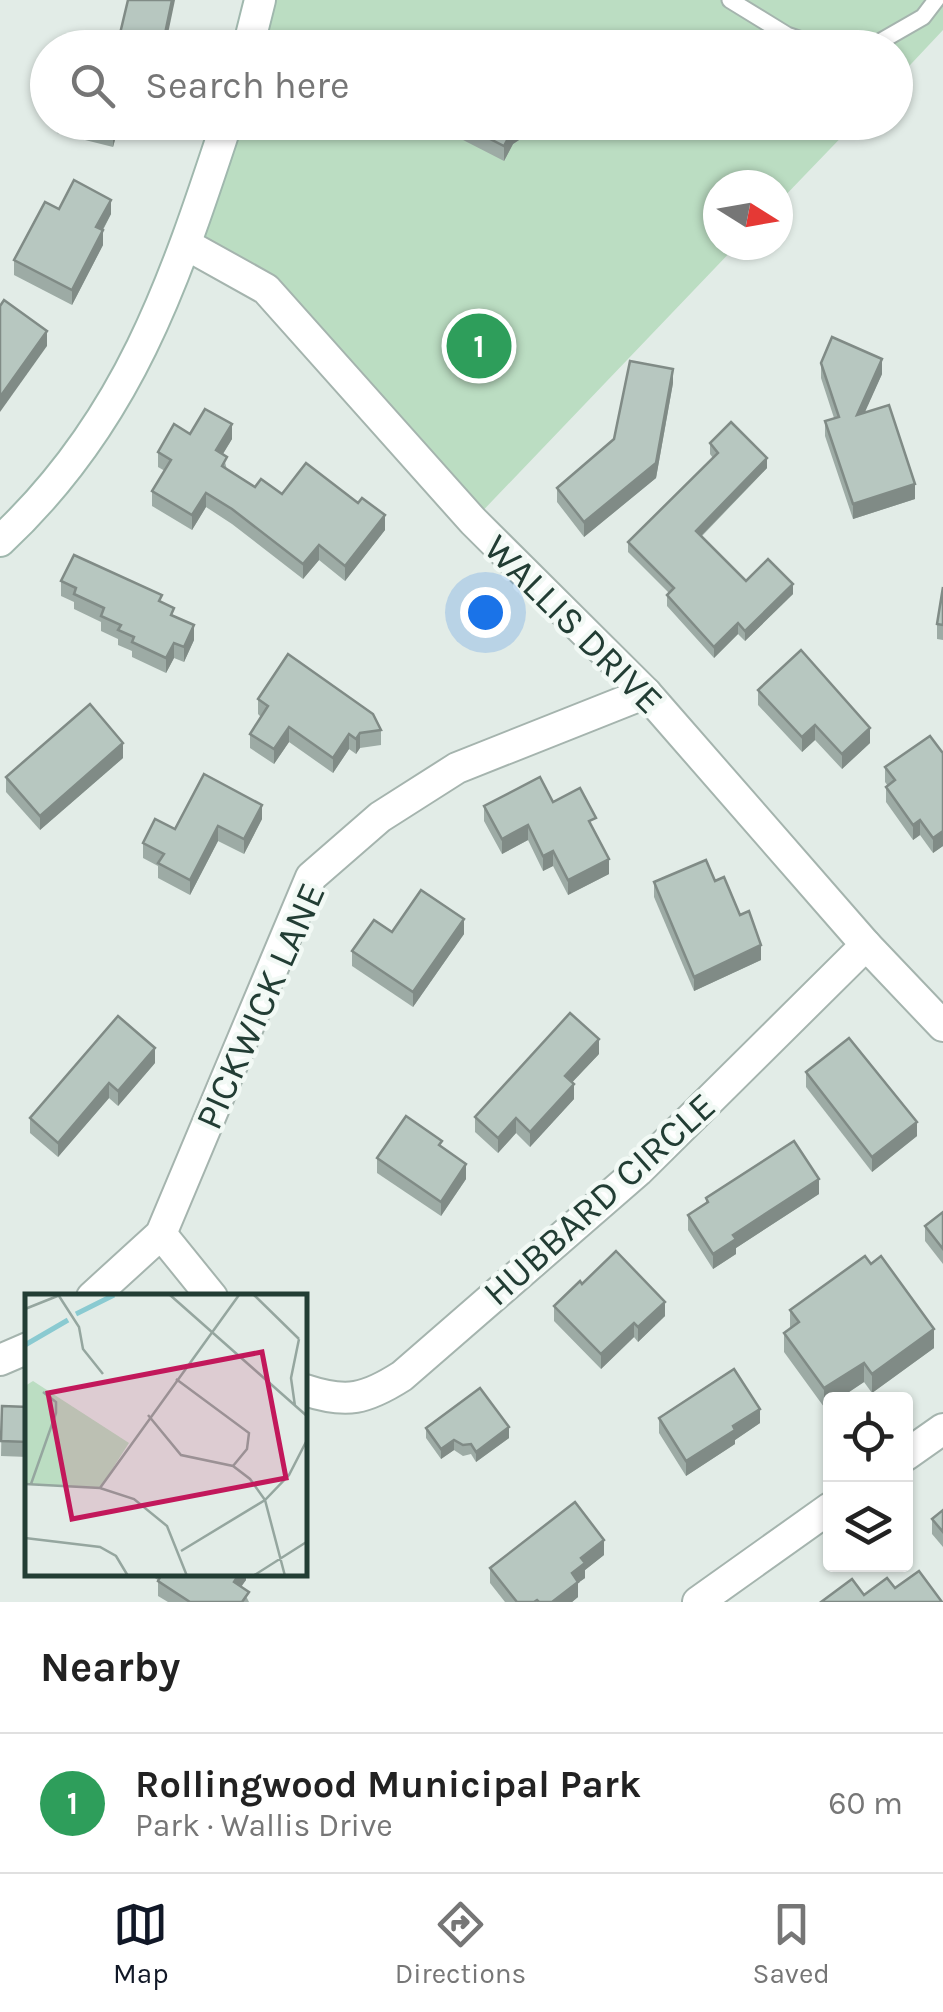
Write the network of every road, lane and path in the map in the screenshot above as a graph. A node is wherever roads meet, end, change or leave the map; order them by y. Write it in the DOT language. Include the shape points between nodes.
graph roads {
  1 [pos="260,0"];
  2 [pos="730,0"];
  3 [pos="936,0"];
  4 [pos="252,30"];
  5 [pos="779,30"];
  6 [pos="900,30"];
  7 [pos="221,140"];
  8 [pos="187,245"];
  9 [pos="0,541"];
  10 [pos="646,693"];
  11 [pos="866,945"];
  12 [pos="943,1026"];
  13 [pos="161,1234"];
  14 [pos="95,1294"];
  15 [pos="210,1294"];
  16 [pos="25,1349"];
  17 [pos="0,1360"];
  18 [pos="308,1391"];
  19 [pos="943,1429"];
  20 [pos="913,1451"];
  21 [pos="823,1513"];
  22 [pos="698,1602"];
  1 -- 4 [label="street"];
  2 -- 5 [label="lane"];
  3 -- 6 [label="lane"];
  7 -- 8 [label="street"];
  8 -- 9 [label="street" via="124,387 61,476"];
  8 -- 10 [label="street, WALLIS DRIVE" via="266,290 474,521"];
  10 -- 11 [label="street, WALLIS DRIVE"];
  10 -- 13 [label="street, PICKWICK LANE" via="457,768 380,817 312,877"];
  11 -- 12 [label="street, WALLIS DRIVE"];
  11 -- 18 [label="street, HUBBARD CIRCLE" via="638,1171 402,1376 372,1395 334,1400"];
  13 -- 14 [label="street, PICKWICK LANE"];
  13 -- 15 [label="street"];
  16 -- 17 [label="street"];
  19 -- 20 [label="street"];
  21 -- 22 [label="street"];
}
